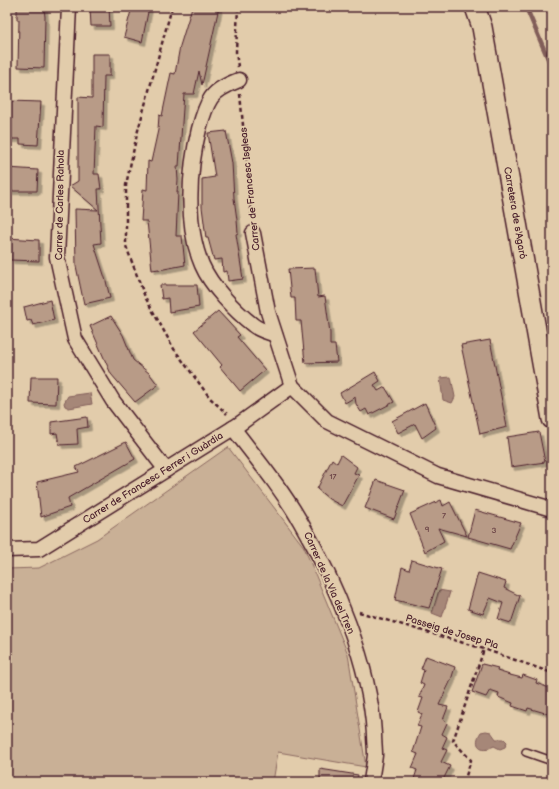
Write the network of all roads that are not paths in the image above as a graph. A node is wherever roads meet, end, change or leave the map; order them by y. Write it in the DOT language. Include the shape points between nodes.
graph roads {
  1 [pos="68,7"];
  2 [pos="475,7"];
  3 [pos="239,80"];
  4 [pos="253,233"];
  5 [pos="275,335"];
  6 [pos="292,386"];
  7 [pos="552,419"];
  8 [pos="235,426"];
  9 [pos="166,470"];
  10 [pos="552,509"];
  11 [pos="7,550"];
  12 [pos="526,752"];
  13 [pos="552,761"];
  14 [pos="371,782"];
  1 -- 9 [label="street, Carrer de Carles Rahola" via="57,257 74,339 113,401"];
  2 -- 7 [label="street, Carretera de s'Agaró" via="482,27"];
  3 -- 5 [label="street" via="212,96 202,118 191,173 194,243 212,282 231,304 254,326"];
  4 -- 5 [label="street, Carrer de Francesc Isgleas"];
  5 -- 6 [label="street, Carrer de Francesc Isgleas"];
  6 -- 8 [label="street, Carrer de Francesc Ferrer i Guàrdia"];
  6 -- 10 [label="street, Carrer de Francesc Isgleas" via="327,421 438,476"];
  8 -- 9 [label="street, Carrer de Francesc Ferrer i Guàrdia"];
  8 -- 14 [label="street, Carrer de la Via del Tren" via="300,521 324,568 355,641 372,713 375,755"];
  9 -- 11 [label="street, Carrer de Francesc Ferrer i Guàrdia" via="39,549"];
  12 -- 13 [label="lane"];
}
